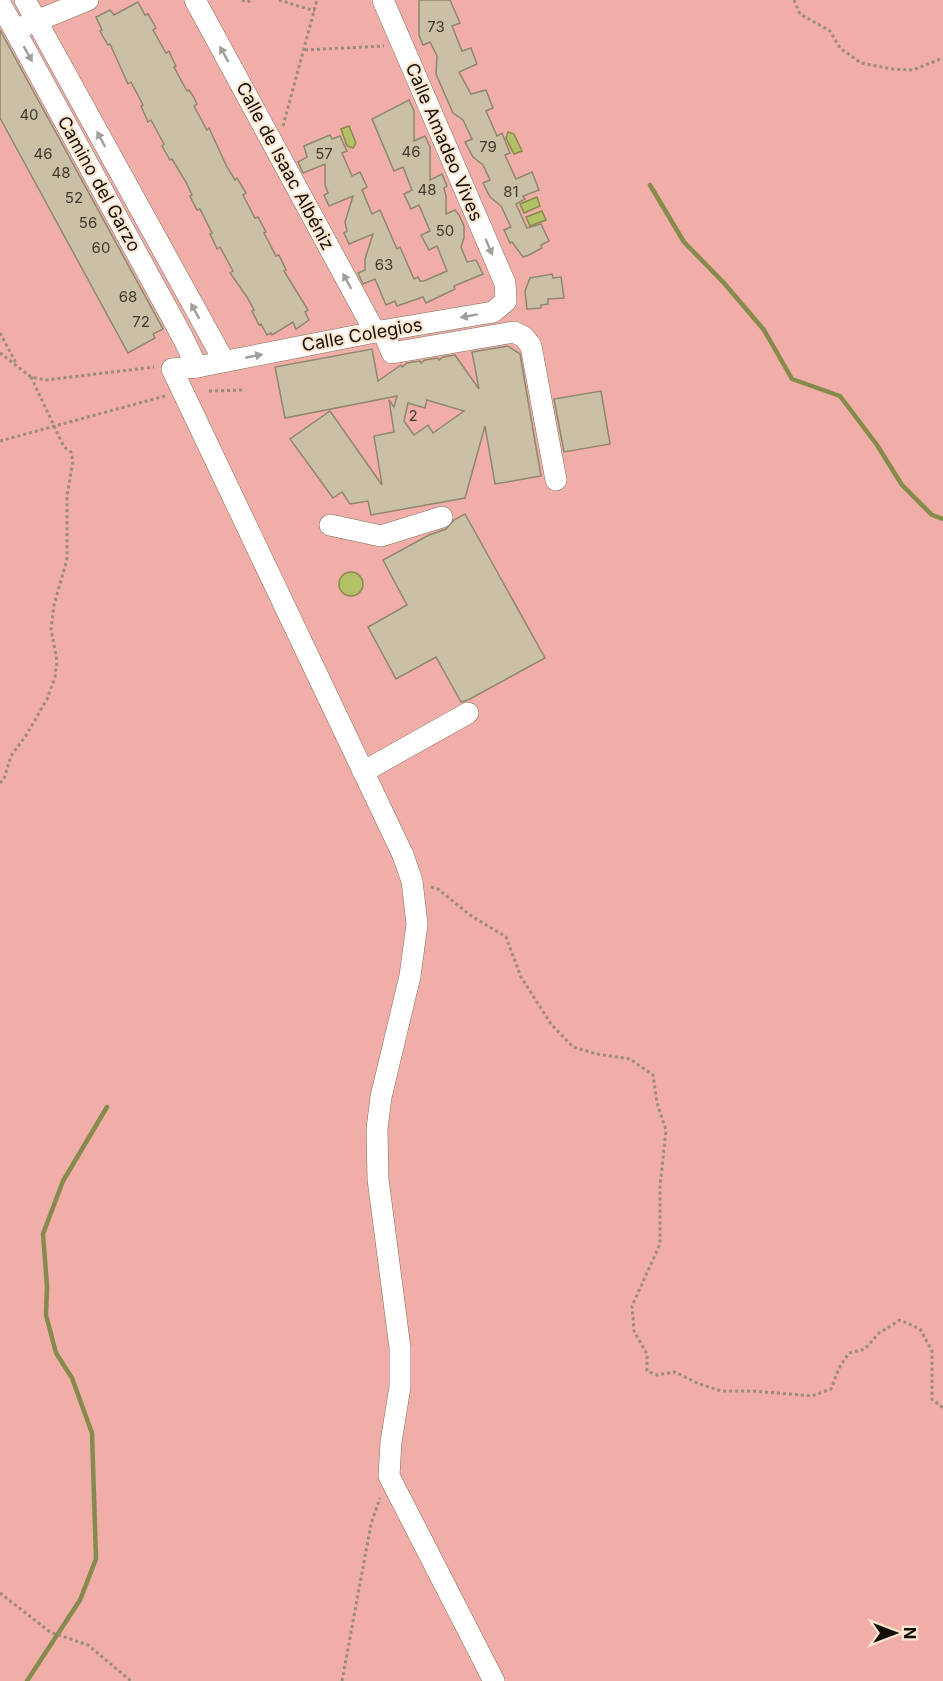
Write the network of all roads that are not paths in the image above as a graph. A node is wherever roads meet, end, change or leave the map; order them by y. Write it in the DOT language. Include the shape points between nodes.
graph roads {
  1 [pos="25,0"];
  2 [pos="88,0"];
  3 [pos="195,0"];
  4 [pos="383,0"];
  5 [pos="0,3"];
  6 [pos="36,19"];
  7 [pos="15,30"];
  8 [pos="504,284"];
  9 [pos="379,331"];
  10 [pos="224,361"];
  11 [pos="197,367"];
  12 [pos="555,480"];
  13 [pos="442,518"];
  14 [pos="330,525"];
  15 [pos="468,713"];
  16 [pos="363,772"];
  17 [pos="494,1681"];
  1 -- 6 [label="street, Camino del Garzo"];
  2 -- 6 [label="street"];
  9 -- 3 [label="street, Calle de Isaac Albéniz, one-way"];
  4 -- 8 [label="street, Calle Amadeo Vives, one-way"];
  5 -- 7 [label="street, Camino del Garzo"];
  6 -- 7 [label="street"];
  10 -- 6 [label="street, Camino del Garzo, one-way"];
  7 -- 11 [label="street, Camino del Garzo, one-way"];
  8 -- 9 [label="street, Calle Colegios, one-way" via="506,300 493,312"];
  10 -- 9 [label="street, Calle Colegios, one-way"];
  9 -- 12 [label="street, Calle de Isaac Albéniz" via="392,353 514,332 524,337 531,346"];
  10 -- 11 [label="street, Calle Colegios"];
  11 -- 16 [label="street, Calle Colegios" via="172,369"];
  13 -- 14 [label="street" via="381,536"];
  15 -- 16 [label="street"];
  16 -- 17 [label="street" via="403,855 412,881 417,924 410,976 377,1129 378,1179 400,1348 400,1387 389,1476"];
}
